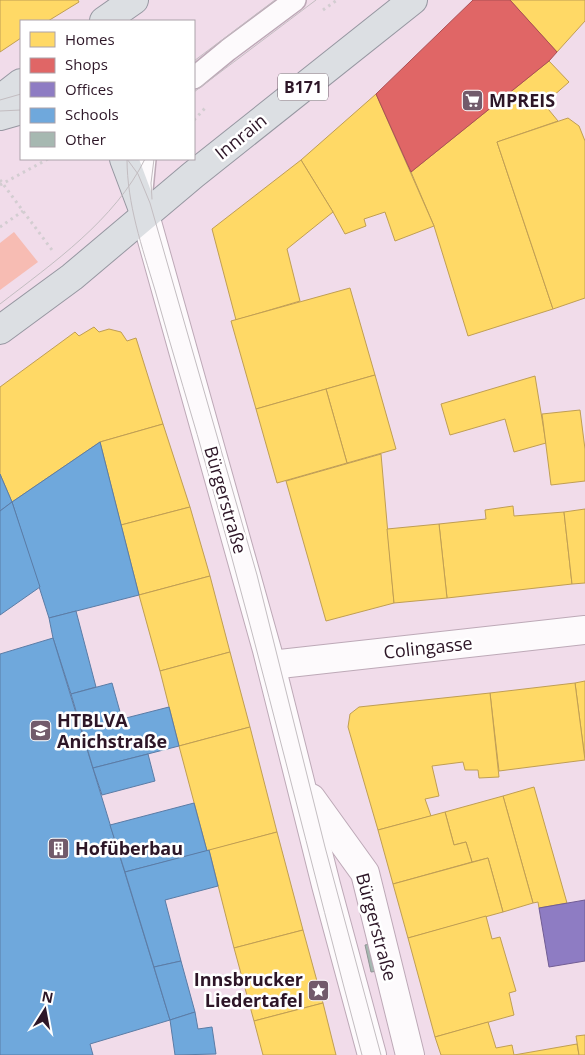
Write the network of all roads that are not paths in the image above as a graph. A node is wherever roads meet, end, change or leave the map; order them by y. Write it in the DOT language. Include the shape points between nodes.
graph roads {
  1 [pos="134,0"];
  2 [pos="294,0"];
  3 [pos="412,0"];
  4 [pos="105,20"];
  5 [pos="228,50"];
  6 [pos="195,61"];
  7 [pos="195,77"];
  8 [pos="20,84"];
  9 [pos="0,99"];
  10 [pos="20,110"];
  11 [pos="0,116"];
  12 [pos="124,160"];
  13 [pos="145,160"];
  14 [pos="145,215"];
  15 [pos="0,330"];
  16 [pos="585,630"];
  17 [pos="271,665"];
  18 [pos="303,786"];
  19 [pos="372,1055"];
  20 [pos="410,1055"];
  1 -- 4 [label="main road"];
  2 -- 5 [label="lane"];
  3 -- 14 [label="main road, Innrain / B171"];
  5 -- 6 [label="lane"];
  5 -- 7 [label="lane"];
  8 -- 9 [label="main road"];
  10 -- 11 [label="main road"];
  12 -- 14 [label="main road"];
  13 -- 14 [label="lane" via="142,190"];
  14 -- 15 [label="main road, Innrain / B171" via="72,277"];
  14 -- 17 [label="street, Bürgerstraße"];
  16 -- 17 [label="street, Colingasse"];
  17 -- 18 [label="street, Bürgerstraße"];
  18 -- 19 [label="street, Bürgerstraße"];
  18 -- 20 [label="street, Bürgerstraße" via="365,873"];
}
